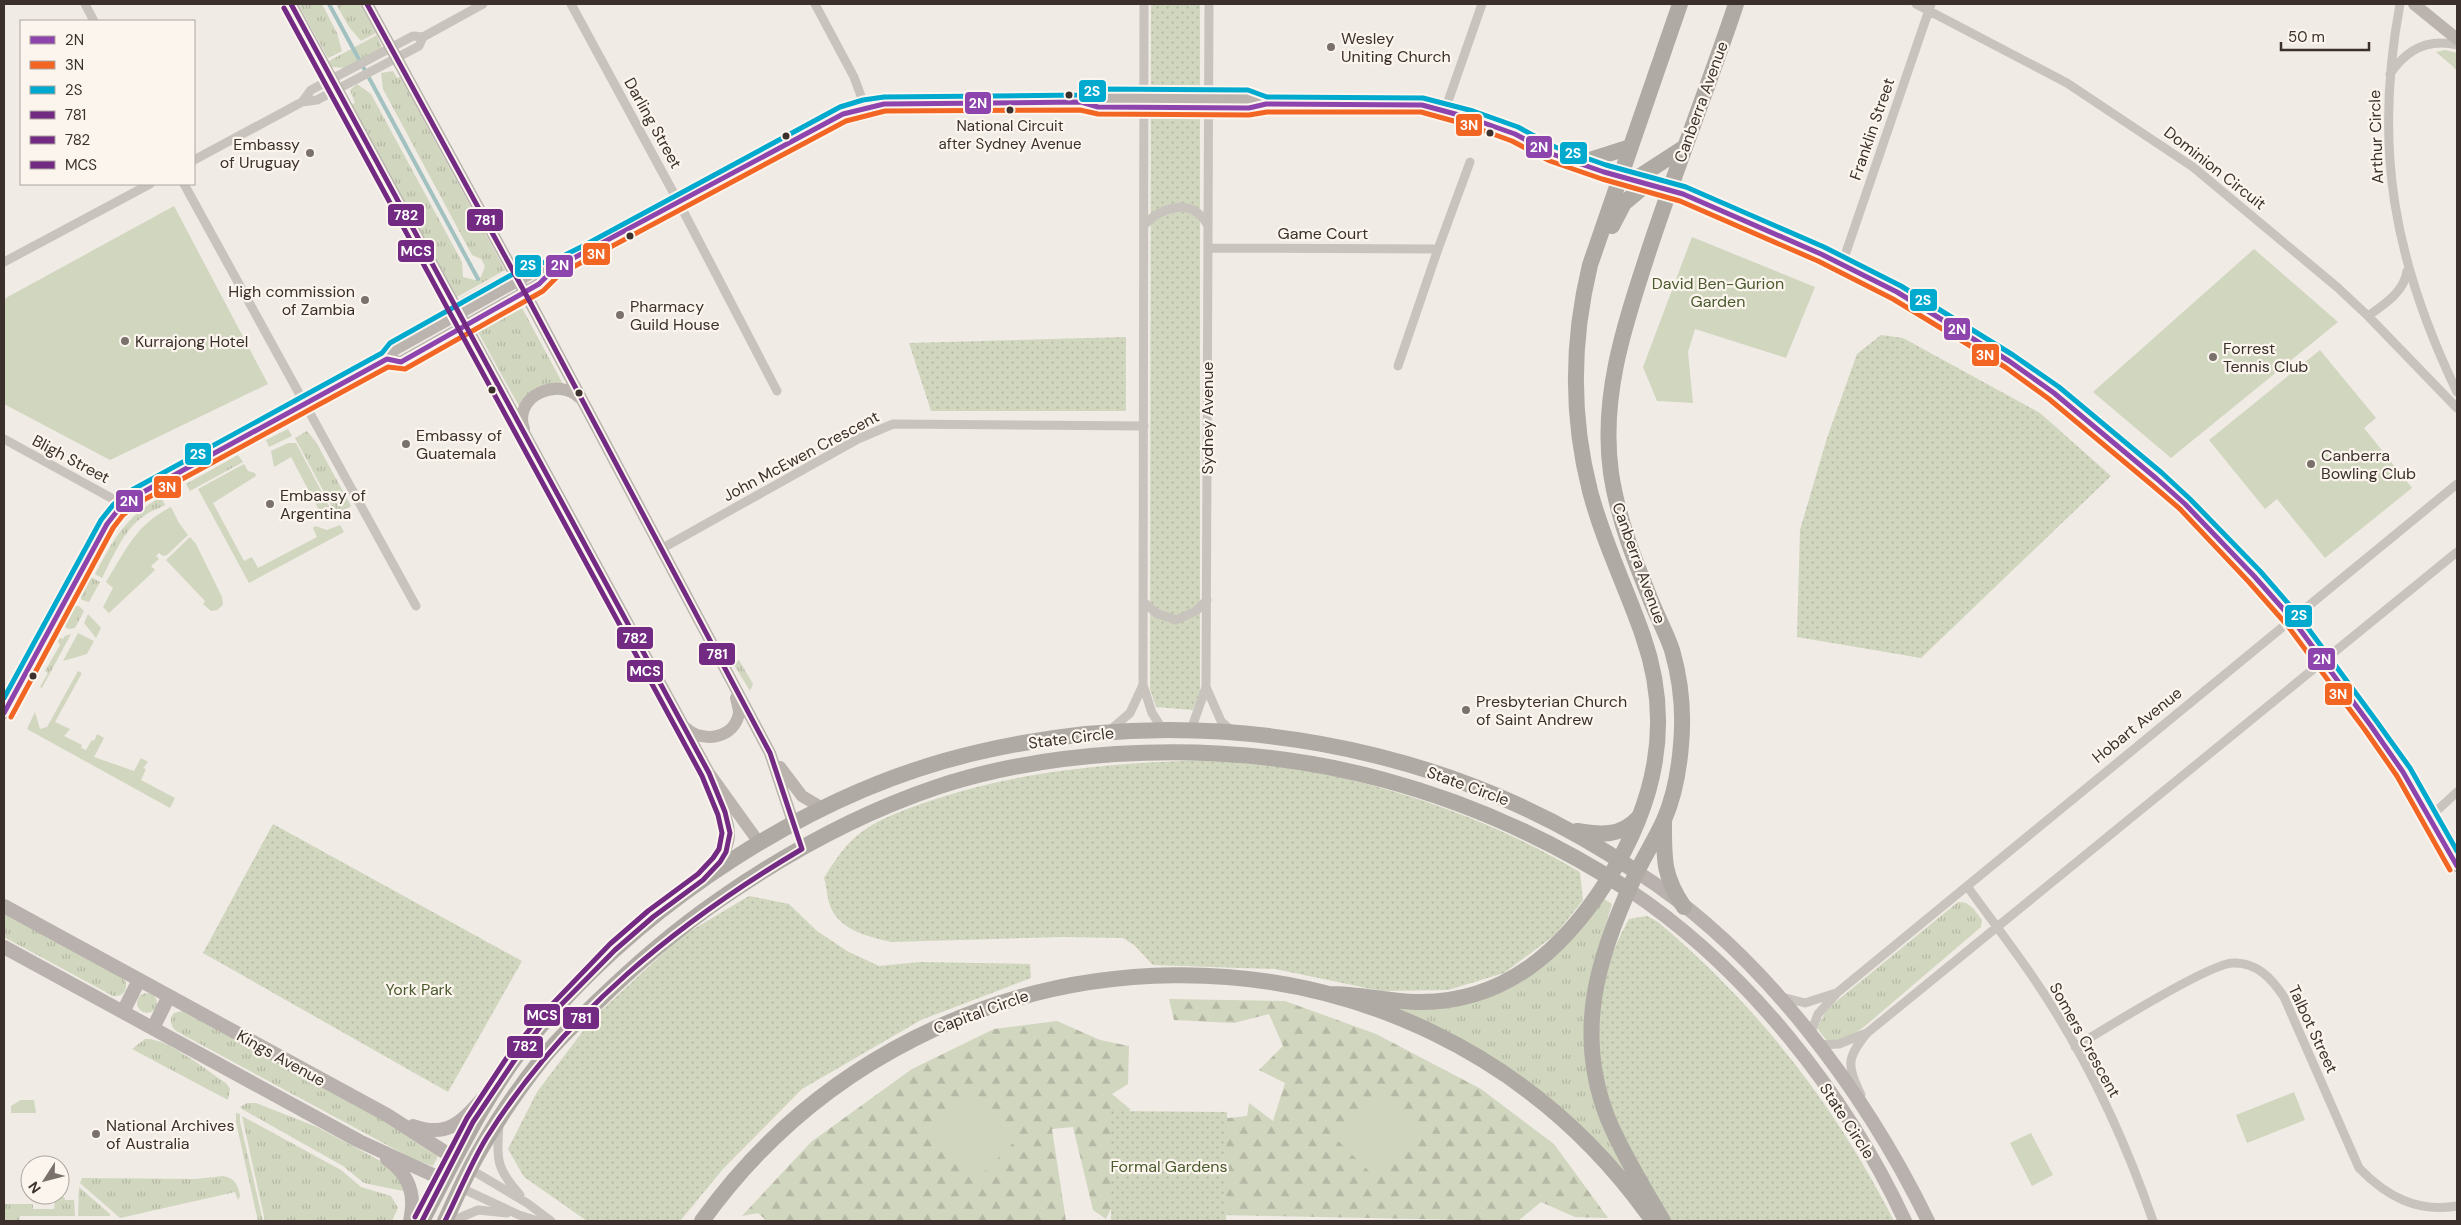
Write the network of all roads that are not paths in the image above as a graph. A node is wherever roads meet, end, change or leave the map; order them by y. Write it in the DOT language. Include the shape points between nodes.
graph roads {
  1 [pos="85,4"];
  2 [pos="291,4"];
  3 [pos="367,4"];
  4 [pos="483,4"];
  5 [pos="571,4"];
  6 [pos="815,4"];
  7 [pos="1144,4"];
  8 [pos="1209,4"];
  9 [pos="1482,4"];
  10 [pos="1680,4"];
  11 [pos="1736,4"];
  12 [pos="1916,4"];
  13 [pos="2400,4"];
  14 [pos="2414,4"];
  15 [pos="1930,7"];
  16 [pos="93,20"];
  17 [pos="2457,39"];
  18 [pos="2457,44"];
  19 [pos="394,53"];
  20 [pos="2390,76"];
  21 [pos="335,84"];
  22 [pos="1144,102"];
  23 [pos="1209,102"];
  24 [pos="865,107"];
  25 [pos="1445,110"];
  26 [pos="1630,147"];
  27 [pos="1685,147"];
  28 [pos="195,159"];
  29 [pos="1470,162"];
  30 [pos="1580,163"];
  31 [pos="1634,180"];
  32 [pos="148,185"];
  33 [pos="185,185"];
  34 [pos="1670,190"];
  35 [pos="679,203"];
  36 [pos="1144,225"];
  37 [pos="1208,227"];
  38 [pos="1208,248"];
  39 [pos="1438,249"];
  40 [pos="1594,250"];
  41 [pos="4,262"];
  42 [pos="1842,264"];
  43 [pos="555,268"];
  44 [pos="2407,268"];
  45 [pos="518,281"];
  46 [pos="525,293"];
  47 [pos="460,313"];
  48 [pos="2368,316"];
  49 [pos="466,325"];
  50 [pos="387,359"];
  51 [pos="1398,366"];
  52 [pos="777,391"];
  53 [pos="2457,392"];
  54 [pos="582,399"];
  55 [pos="304,404"];
  56 [pos="2457,408"];
  57 [pos="1144,426"];
  58 [pos="526,436"];
  59 [pos="4,439"];
  60 [pos="2457,484"];
  61 [pos="124,505"];
  62 [pos="661,549"];
  63 [pos="2457,552"];
  64 [pos="1206,600"];
  65 [pos="1144,602"];
  66 [pos="416,606"];
  67 [pos="2293,620"];
  68 [pos="2324,661"];
  69 [pos="1144,685"];
  70 [pos="734,686"];
  71 [pos="1206,687"];
  72 [pos="4,713"];
  73 [pos="682,723"];
  74 [pos="1163,730"];
  75 [pos="1191,730"];
  76 [pos="1239,732"];
  77 [pos="1106,733"];
  78 [pos="1179,751"];
  79 [pos="770,753"];
  80 [pos="1386,758"];
  81 [pos="709,773"];
  82 [pos="1382,778"];
  83 [pos="1476,787"];
  84 [pos="2457,792"];
  85 [pos="1469,807"];
  86 [pos="824,809"];
  87 [pos="1642,814"];
  88 [pos="2430,816"];
  89 [pos="1664,821"];
  90 [pos="794,825"];
  91 [pos="1568,830"];
  92 [pos="760,844"];
  93 [pos="802,849"];
  94 [pos="1620,861"];
  95 [pos="775,864"];
  96 [pos="2457,866"];
  97 [pos="1637,872"];
  98 [pos="711,875"];
  99 [pos="1609,877"];
  100 [pos="1967,886"];
  101 [pos="1629,890"];
  102 [pos="4,906"];
  103 [pos="1684,907"];
  104 [pos="1997,927"];
  105 [pos="4,947"];
  106 [pos="139,980"];
  107 [pos="1838,992"];
  108 [pos="1329,994"];
  109 [pos="1775,994"];
  110 [pos="169,996"];
  111 [pos="123,1012"];
  112 [pos="153,1028"];
  113 [pos="1779,1028"];
  114 [pos="1867,1033"];
  115 [pos="1813,1040"];
  116 [pos="2075,1047"];
  117 [pos="503,1074"];
  118 [pos="1819,1078"];
  119 [pos="387,1115"];
  120 [pos="1870,1116"];
  121 [pos="500,1118"];
  122 [pos="359,1141"];
  123 [pos="454,1158"];
  124 [pos="470,1168"];
  125 [pos="444,1180"];
  126 [pos="461,1188"];
  127 [pos="527,1203"];
  128 [pos="2457,1206"];
  129 [pos="519,1215"];
  130 [pos="410,1221"];
  131 [pos="422,1221"];
  132 [pos="445,1221"];
  133 [pos="452,1221"];
  134 [pos="538,1221"];
  135 [pos="551,1221"];
  136 [pos="702,1221"];
  137 [pos="1653,1221"];
  138 [pos="1664,1221"];
  139 [pos="1904,1221"];
  140 [pos="1928,1221"];
  141 [pos="2153,1221"];
  1 -- 16 [label="street"];
  2 -- 21 [label="street"];
  3 -- 19 [label="street"];
  4 -- 19 [label="street" via="423,37 413,36"];
  5 -- 35 [label="street, Darling Street"];
  6 -- 24 [label="street" via="854,77"];
  7 -- 22 [label="street"];
  8 -- 23 [label="street, Sydney Avenue"];
  9 -- 25 [label="street"];
  10 -- 26 [label="highway, Canberra Avenue"];
  11 -- 27 [label="highway, Canberra Avenue"];
  12 -- 15 [label="street, Dominion Circuit"];
  13 -- 20 [label="street, Arthur Circle"];
  14 -- 17 [label="street"];
  15 -- 42 [label="street, Franklin Street"];
  15 -- 48 [label="street, Dominion Circuit" via="2067,83 2162,145 2302,256"];
  18 -- 20 [label="street" via="2442,41 2417,48 2401,60"];
  19 -- 21 [label="street" via="372,58 351,69"];
  19 -- 21 [label="street" via="378,68 357,79"];
  19 -- 45 [label="street"];
  20 -- 44 [label="street, Arthur Circle" via="2390,173"];
  21 -- 28 [label="street" via="317,100 302,102"];
  21 -- 47 [label="street"];
  22 -- 23 [label="street"];
  22 -- 24 [label="street" via="1098,96 1081,102 912,103"];
  22 -- 36 [label="street"];
  23 -- 25 [label="street" via="1249,108 1266,104 1403,104"];
  23 -- 37 [label="street, Sydney Avenue"];
  24 -- 35 [label="street" via="843,114"];
  25 -- 30 [label="street" via="1515,134 1552,154"];
  26 -- 30 [label="highway"];
  26 -- 31 [label="highway, Canberra Avenue"];
  27 -- 31 [label="highway"];
  27 -- 34 [label="highway, Canberra Avenue"];
  29 -- 39 [label="street"];
  30 -- 31 [label="street"];
  31 -- 34 [label="street"];
  31 -- 40 [label="highway, Canberra Avenue"];
  31 -- 40 [label="highway" via="1609,232"];
  32 -- 41 [label="street"];
  33 -- 55 [label="street"];
  34 -- 42 [label="street"];
  34 -- 89 [label="highway, Canberra Avenue" via="1625,325 1611,387 1608,430 1611,471 1620,516 1669,643 1680,687 1680,756"];
  35 -- 43 [label="street"];
  35 -- 52 [label="street, Darling Street"];
  36 -- 37 [label="street" via="1171,207 1194,211"];
  36 -- 57 [label="street"];
  37 -- 38 [label="street, Sydney Avenue"];
  38 -- 39 [label="street, Game Court"];
  38 -- 64 [label="street, Sydney Avenue"];
  39 -- 51 [label="street"];
  40 -- 87 [label="highway, Canberra Avenue" via="1579,320 1578,418 1582,456 1594,504 1644,637 1655,682 1657,748"];
  42 -- 67 [label="street" via="1956,327 2054,393 2185,504"];
  43 -- 45 [label="street" via="533,272"];
  43 -- 46 [label="street" via="540,284"];
  44 -- 48 [label="street" via="2406,278 2397,293"];
  44 -- 53 [label="street, Arthur Circle" via="2431,336"];
  45 -- 46 [label="street"];
  45 -- 47 [label="street"];
  46 -- 49 [label="street"];
  46 -- 54 [label="street"];
  47 -- 49 [label="street"];
  47 -- 50 [label="street" via="394,350"];
  48 -- 56 [label="street, Dominion Circuit"];
  49 -- 50 [label="street" via="401,362"];
  49 -- 58 [label="street"];
  50 -- 55 [label="street"];
  54 -- 58 [label="street" via="562,388 540,392 531,399 523,414"];
  54 -- 62 [label="street"];
  55 -- 61 [label="street" via="145,490"];
  55 -- 66 [label="street"];
  57 -- 62 [label="street, John McEwen Crescent" via="893,424 858,439"];
  57 -- 65 [label="street"];
  58 -- 73 [label="street"];
  59 -- 61 [label="street, Bligh Street"];
  60 -- 67 [label="street, Hobart Avenue"];
  61 -- 72 [label="street" via="107,524"];
  62 -- 70 [label="street"];
  63 -- 68 [label="street"];
  64 -- 65 [label="street" via="1196,611 1176,620 1156,613"];
  64 -- 71 [label="street, Sydney Avenue"];
  65 -- 69 [label="street"];
  67 -- 68 [label="street"];
  67 -- 100 [label="street, Hobart Avenue"];
  68 -- 88 [label="street" via="2403,772"];
  68 -- 104 [label="street"];
  69 -- 74 [label="street" via="1152,713"];
  69 -- 77 [label="street" via="1130,713"];
  70 -- 73 [label="street" via="739,712 728,730 702,738"];
  70 -- 79 [label="street"];
  71 -- 75 [label="street, Sydney Avenue"];
  71 -- 76 [label="street" via="1221,721"];
  73 -- 81 [label="street"];
  74 -- 75 [label="highway, State Circle"];
  74 -- 77 [label="highway, State Circle"];
  74 -- 78 [label="highway"];
  75 -- 76 [label="highway, State Circle"];
  75 -- 78 [label="highway, Sydney Avenue"];
  76 -- 80 [label="highway, State Circle" via="1290,738"];
  77 -- 86 [label="highway, State Circle" via="1020,744 962,756 901,776"];
  78 -- 82 [label="highway, State Circle" via="1286,759"];
  78 -- 93 [label="highway, State Circle" via="1062,759 962,780 877,812"];
  79 -- 86 [label="street" via="799,793"];
  79 -- 90 [label="street"];
  80 -- 82 [label="highway"];
  80 -- 83 [label="highway, State Circle"];
  81 -- 92 [label="street"];
  81 -- 98 [label="street" via="730,833 727,850"];
  82 -- 85 [label="highway, State Circle"];
  83 -- 85 [label="highway"];
  83 -- 91 [label="highway, State Circle" via="1528,808"];
  84 -- 88 [label="street"];
  85 -- 99 [label="highway, State Circle" via="1554,846"];
  86 -- 90 [label="highway, State Circle"];
  87 -- 91 [label="highway" via="1626,828 1609,834"];
  87 -- 94 [label="highway, Canberra Avenue"];
  88 -- 96 [label="street"];
  89 -- 97 [label="highway, Canberra Avenue"];
  89 -- 103 [label="highway" via="1664,867 1671,887"];
  90 -- 92 [label="highway, State Circle"];
  90 -- 93 [label="highway"];
  91 -- 94 [label="highway, State Circle"];
  92 -- 95 [label="highway"];
  92 -- 98 [label="highway, State Circle"];
  93 -- 95 [label="highway, State Circle"];
  94 -- 97 [label="highway, State Circle"];
  94 -- 99 [label="highway, Canberra Avenue"];
  95 -- 121 [label="highway, State Circle" via="673,933 614,985 544,1056"];
  97 -- 101 [label="highway, Canberra Avenue"];
  97 -- 103 [label="main road, State Circle"];
  98 -- 117 [label="highway, State Circle" via="653,917 606,958 548,1018"];
  99 -- 101 [label="highway, State Circle"];
  99 -- 108 [label="highway, Canberra Avenue" via="1584,916 1564,939 1536,964 1500,984 1469,995 1433,1002"];
  100 -- 104 [label="street, Somers Crescent"];
  100 -- 107 [label="street, Hobart Avenue"];
  101 -- 113 [label="main road, State Circle" via="1693,939"];
  101 -- 138 [label="highway, Canberra Avenue" via="1599,970 1591,1016 1591,1048 1596,1083 1607,1117"];
  102 -- 106 [label="main road, Kings Avenue"];
  103 -- 109 [label="main road, State Circle" via="1719,935"];
  104 -- 114 [label="street"];
  104 -- 116 [label="street, Somers Crescent"];
  105 -- 111 [label="main road"];
  106 -- 110 [label="main road, Kings Avenue"];
  106 -- 111 [label="main road"];
  107 -- 109 [label="street, Hobart Avenue" via="1806,1003"];
  107 -- 115 [label="street, Hobart Avenue" via="1818,1014"];
  108 -- 136 [label="highway, Capital Circle" via="1265,981 1192,975 1119,977 1030,994 977,1010 894,1048 811,1104 763,1147"];
  108 -- 137 [label="highway" via="1406,1021 1503,1074 1588,1144 1637,1198"];
  109 -- 115 [label="main road, State Circle"];
  110 -- 112 [label="main road"];
  110 -- 119 [label="main road, Kings Avenue"];
  111 -- 112 [label="main road"];
  112 -- 122 [label="main road"];
  113 -- 115 [label="main road, State Circle"];
  113 -- 118 [label="main road, State Circle"];
  114 -- 115 [label="street" via="1839,1044"];
  114 -- 120 [label="street" via="1851,1054 1850,1063"];
  115 -- 118 [label="main road" via="1813,1062"];
  115 -- 120 [label="main road, State Circle"];
  116 -- 128 [label="street, Talbot Street" via="2202,974 2232,962 2255,967 2272,980 2284,997 2359,1168 2374,1184 2398,1199 2416,1205"];
  116 -- 141 [label="street, Somers Crescent" via="2112,1119"];
  117 -- 119 [label="main road" via="464,1119 450,1128 422,1129"];
  117 -- 123 [label="highway, State Circle"];
  118 -- 139 [label="main road, State Circle" via="1858,1136"];
  119 -- 123 [label="main road, Kings Avenue"];
  120 -- 140 [label="main road, State Circle"];
  121 -- 124 [label="highway, State Circle"];
  121 -- 127 [label="street" via="498,1164 506,1180"];
  122 -- 125 [label="main road"];
  122 -- 130 [label="main road" via="393,1163 406,1177 413,1197"];
  123 -- 124 [label="highway, Kings Avenue"];
  123 -- 125 [label="highway, State Circle"];
  124 -- 126 [label="highway, State Circle"];
  124 -- 127 [label="street, Kings Avenue"];
  125 -- 126 [label="highway"];
  125 -- 131 [label="highway, State Circle"];
  126 -- 129 [label="street"];
  126 -- 132 [label="highway, State Circle"];
  127 -- 135 [label="street, Kings Avenue"];
  129 -- 133 [label="street" via="478,1210"];
  129 -- 134 [label="street"];
}
